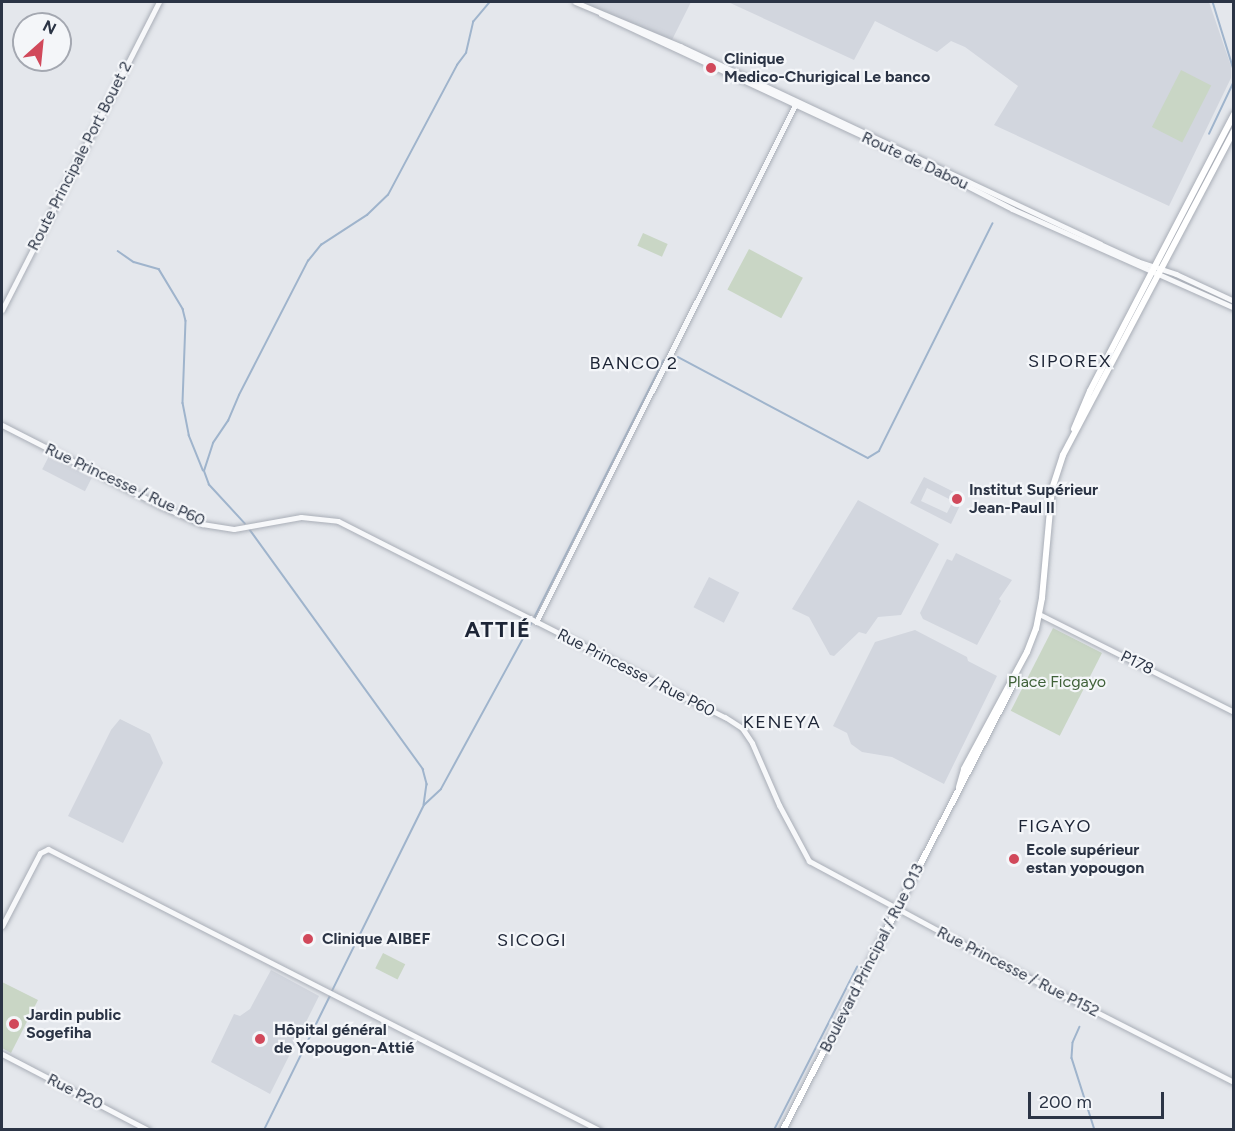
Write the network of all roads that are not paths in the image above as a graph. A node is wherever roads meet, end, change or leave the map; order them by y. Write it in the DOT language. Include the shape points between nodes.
graph roads {
  1 [pos="159,2"];
  2 [pos="575,2"];
  3 [pos="796,103"];
  4 [pos="1233,114"];
  5 [pos="1233,131"];
  6 [pos="1157,272"];
  7 [pos="1233,301"];
  8 [pos="1233,308"];
  9 [pos="2,310"];
  10 [pos="2,425"];
  11 [pos="1040,614"];
  12 [pos="533,620"];
  13 [pos="1233,712"];
  14 [pos="805,857"];
  15 [pos="898,909"];
  16 [pos="2,926"];
  17 [pos="2,1054"];
  18 [pos="1233,1082"];
  19 [pos="148,1130"];
  20 [pos="599,1130"];
  21 [pos="783,1130"];
  1 -- 9 [label="street, Route Principale Port Bouet 2"];
  2 -- 3 [label="street, Route de Dabou"];
  3 -- 6 [label="street, Route de Dabou"];
  3 -- 12 [label="street"];
  4 -- 6 [label="main road"];
  5 -- 6 [label="main road"];
  6 -- 7 [label="street, Route de Dabou"];
  6 -- 8 [label="street, Route de Dabou"];
  6 -- 11 [label="main road, Boulevard Principal / Rue O13" via="1080,412 1052,489"];
  10 -- 12 [label="street, Rue Princesse / Rue P60" via="197,522 245,528 301,517 338,521"];
  11 -- 13 [label="street, P178"];
  11 -- 15 [label="main road, Boulevard Principal / Rue O13" via="1027,652 972,753"];
  12 -- 14 [label="street, Rue Princesse / Rue P60" via="742,728"];
  14 -- 15 [label="street, Rue Princesse / Rue P152"];
  15 -- 18 [label="street, Rue Princesse / Rue P152"];
  15 -- 21 [label="main road, Boulevard Principal / Rue O13"];
  16 -- 20 [label="street" via="45,849"];
  17 -- 19 [label="street, Rue P20"];
}
